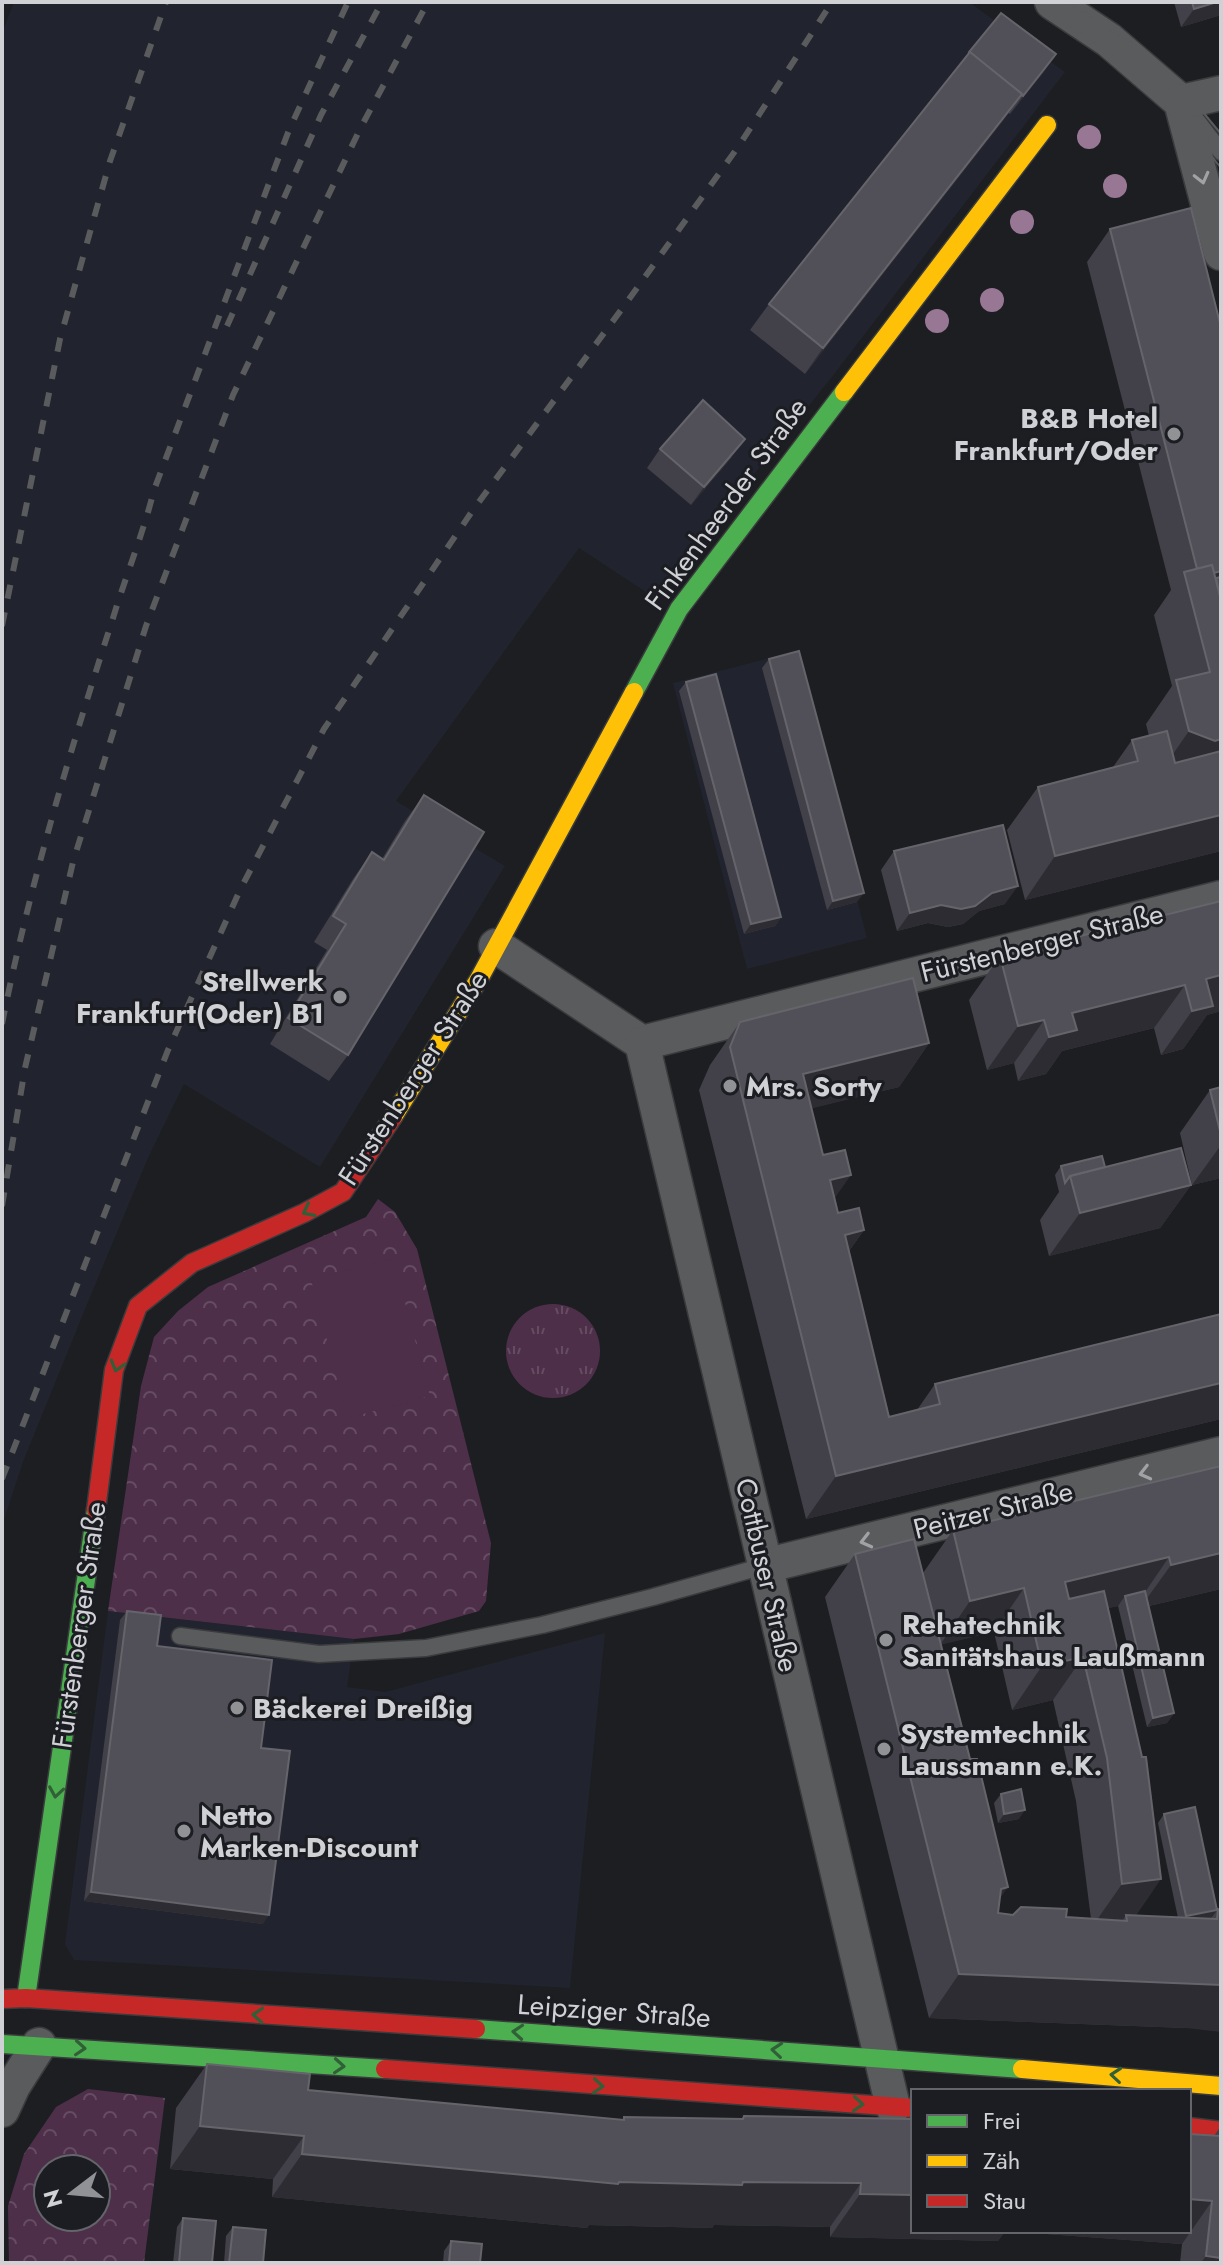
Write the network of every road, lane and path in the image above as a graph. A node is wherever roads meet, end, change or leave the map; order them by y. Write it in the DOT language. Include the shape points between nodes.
graph roads {
  1 [pos="1052,2"];
  2 [pos="1221,93"];
  3 [pos="1181,102"];
  4 [pos="1047,125"];
  5 [pos="1221,152"];
  6 [pos="1221,253"];
  7 [pos="1221,898"];
  8 [pos="496,946"];
  9 [pos="642,1043"];
  10 [pos="1221,1454"];
  11 [pos="764,1566"];
  12 [pos="180,1636"];
  13 [pos="26,1998"];
  14 [pos="2,1999"];
  15 [pos="2,2044"];
  16 [pos="39,2045"];
  17 [pos="883,2061"];
  18 [pos="1221,2086"];
  19 [pos="903,2107"];
  20 [pos="2,2110"];
  21 [pos="1191,2127"];
  22 [pos="1221,2131"];
  1 -- 3 [label="street" via="1109,40"];
  2 -- 3 [label="street"];
  3 -- 5 [label="lane"];
  3 -- 6 [label="street, one-way"];
  4 -- 8 [label="street, Finkenheerder Straße" via="679,609"];
  7 -- 9 [label="street, Fürstenberger Straße"];
  8 -- 9 [label="street, Fürstenberger Straße"];
  8 -- 13 [label="street, Fürstenberger Straße, one-way" via="343,1192 192,1263 138,1306 114,1370"];
  9 -- 11 [label="street, Cottbuser Straße"];
  10 -- 11 [label="street, Peitzer Straße, one-way"];
  11 -- 12 [label="lane" via="542,1625 426,1648 319,1654"];
  11 -- 17 [label="street, Cottbuser Straße"];
  13 -- 14 [label="street, Leipziger Straße"];
  17 -- 13 [label="street, Leipziger Straße, one-way"];
  15 -- 16 [label="street"];
  16 -- 19 [label="street, one-way"];
  16 -- 20 [label="street"];
  18 -- 17 [label="street, Leipziger Straße, one-way"];
  17 -- 19 [label="street, Cottbuser Straße"];
  21 -- 22 [label="street"];
}
